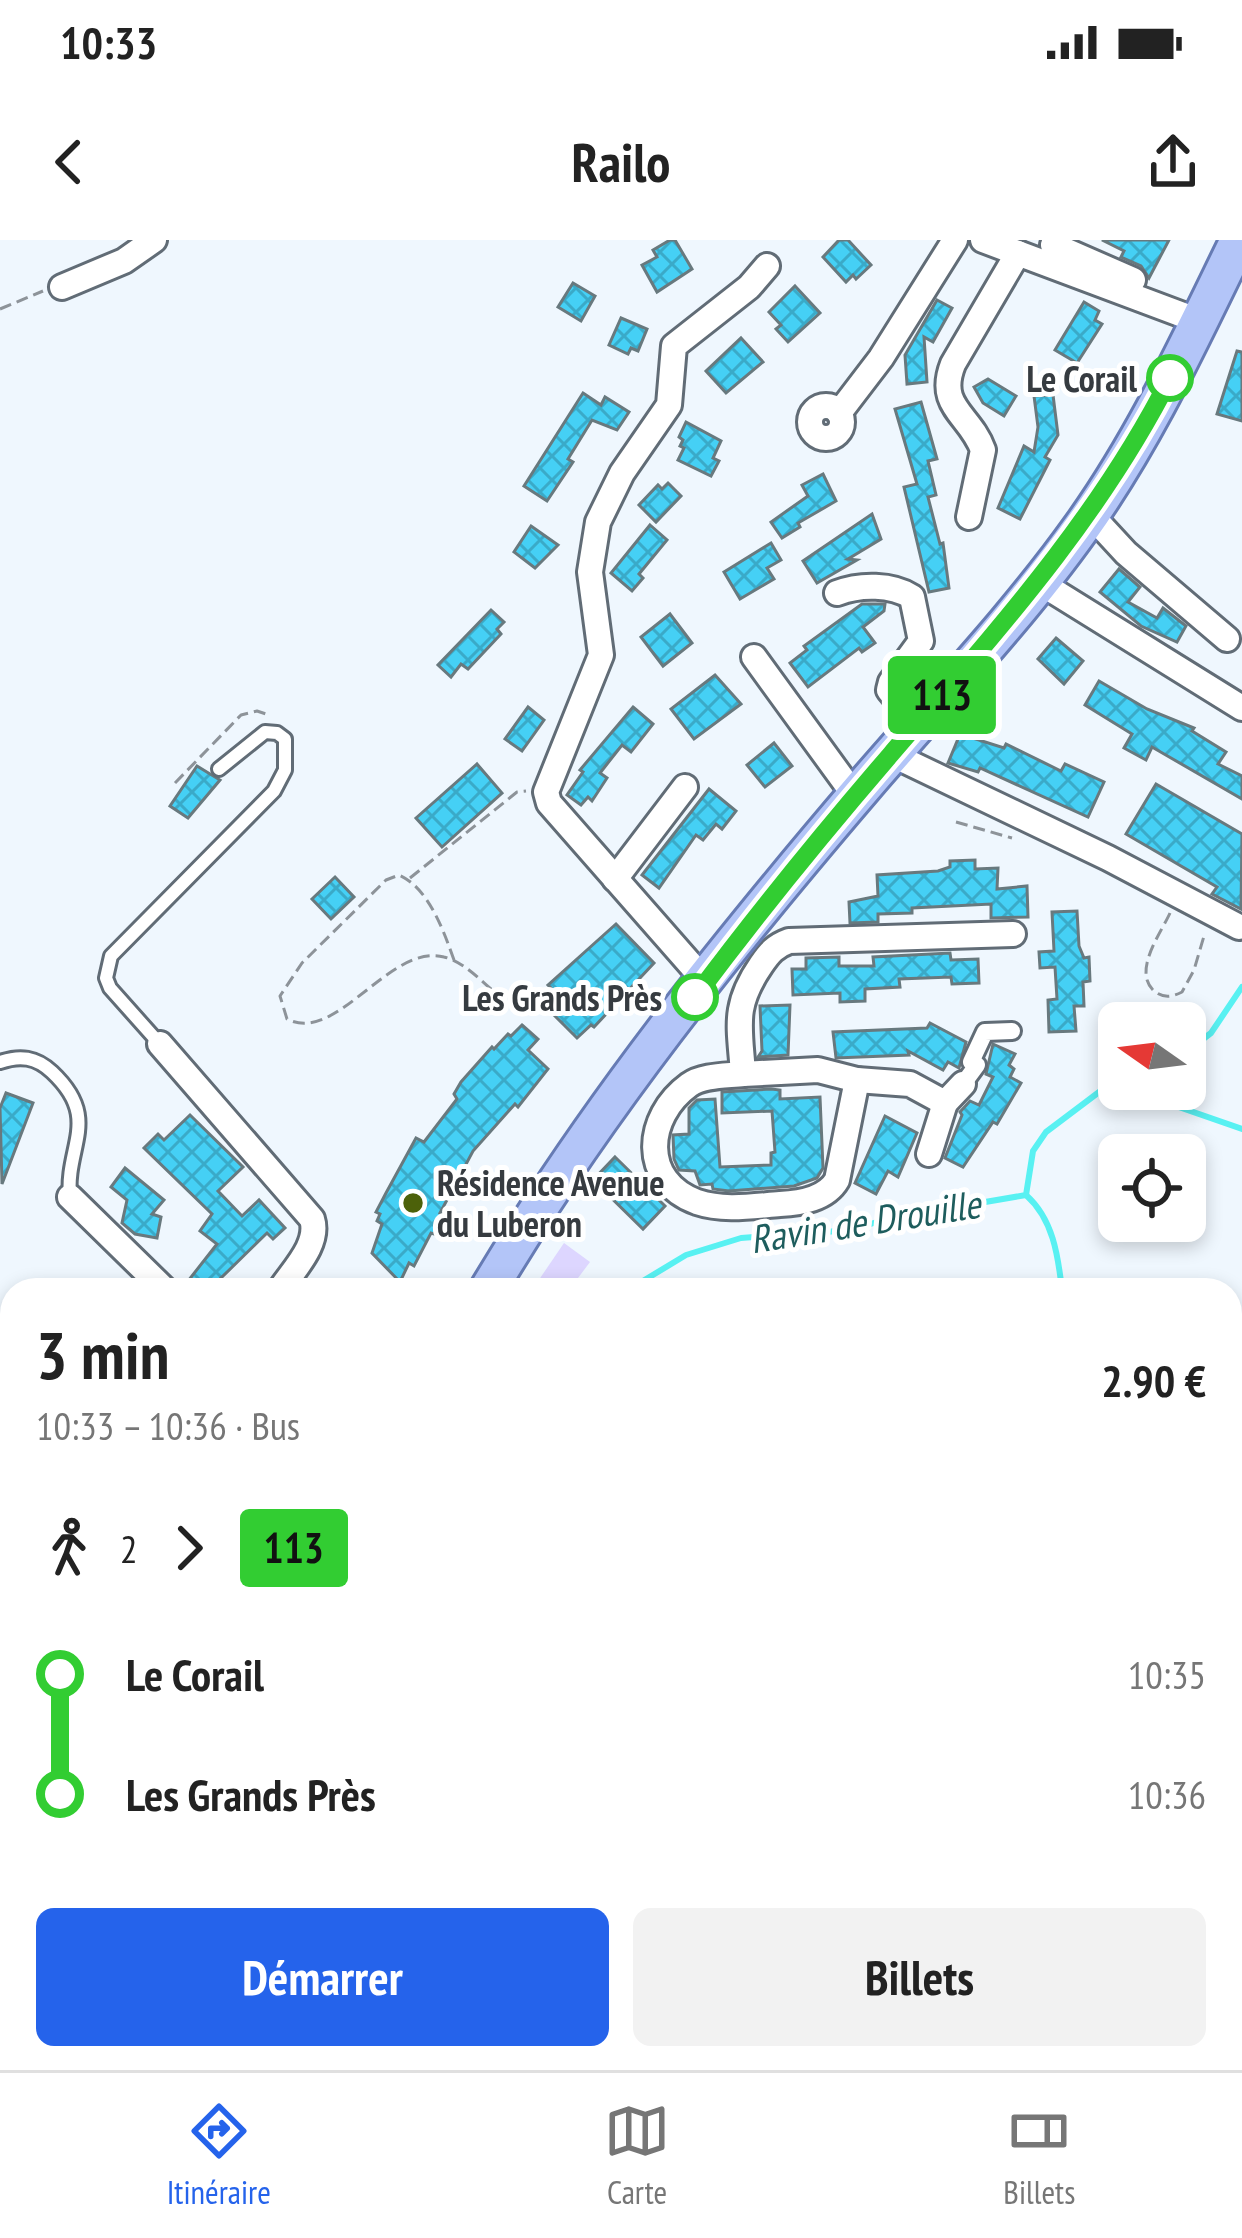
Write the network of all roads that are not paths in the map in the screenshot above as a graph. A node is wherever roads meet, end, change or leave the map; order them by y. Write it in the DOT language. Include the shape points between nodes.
graph roads {
  1 [pos="154,240"];
  2 [pos="955,240"];
  3 [pos="983,240"];
  4 [pos="1239,240"];
  5 [pos="1050,242"];
  6 [pos="1018,253"];
  7 [pos="767,266"];
  8 [pos="62,287"];
  9 [pos="1202,315"];
  10 [pos="839,413"];
  11 [pos="1090,514"];
  12 [pos="969,517"];
  13 [pos="1039,582"];
  14 [pos="837,593"];
  15 [pos="1227,639"];
  16 [pos="754,657"];
  17 [pos="1242,708"];
  18 [pos="917,724"];
  19 [pos="891,754"];
  20 [pos="218,769"];
  21 [pos="686,787"];
  22 [pos="855,796"];
  23 [pos="615,879"];
  24 [pos="762,910"];
  25 [pos="1239,927"];
  26 [pos="1013,934"];
  27 [pos="777,945"];
  28 [pos="723,979"];
  29 [pos="1012,1031"];
  30 [pos="160,1044"];
  31 [pos="0,1062"];
  32 [pos="743,1074"];
  33 [pos="857,1081"];
  34 [pos="954,1094"];
  35 [pos="929,1154"];
  36 [pos="70,1197"];
  37 [pos="153,1278"];
  38 [pos="288,1278"];
  39 [pos="495,1278"];
  1 -- 8 [label="street"];
  2 -- 10 [label="street"];
  3 -- 6 [label="street"];
  4 -- 9 [label="main road"];
  5 -- 9 [label="street"];
  6 -- 9 [label="street"];
  6 -- 12 [label="street" via="948,382 949,398 983,450"];
  7 -- 23 [label="street" via="674,346 669,405 607,499 595,536 590,572 601,656 546,795"];
  9 -- 11 [label="main road"];
  11 -- 13 [label="main road"];
  11 -- 15 [label="street"];
  13 -- 17 [label="street"];
  13 -- 18 [label="main road"];
  14 -- 18 [label="street" via="860,586 911,596 921,641 889,690"];
  16 -- 22 [label="street"];
  18 -- 19 [label="main road"];
  19 -- 22 [label="main road"];
  19 -- 25 [label="street"];
  20 -- 30 [label="lane" via="265,732 285,739 285,770 274,791 111,956 110,988"];
  21 -- 23 [label="street"];
  22 -- 24 [label="main road"];
  23 -- 28 [label="street"];
  24 -- 27 [label="street"];
  24 -- 28 [label="main road"];
  26 -- 27 [label="street"];
  27 -- 28 [label="street"];
  28 -- 32 [label="street" via="740,1014"];
  28 -- 39 [label="main road" via="587,1133"];
  29 -- 34 [label="street" via="985,1033 971,1062 977,1065"];
  30 -- 38 [label="street" via="312,1220 312,1241"];
  31 -- 36 [label="lane" via="25,1057 43,1064 74,1100 79,1140"];
  32 -- 33 [label="street" via="814,1070"];
  32 -- 33 [label="street" via="689,1084 655,1133 660,1173 698,1202 794,1203 830,1190"];
  33 -- 34 [label="street"];
  34 -- 35 [label="street"];
  36 -- 37 [label="street"];
}
